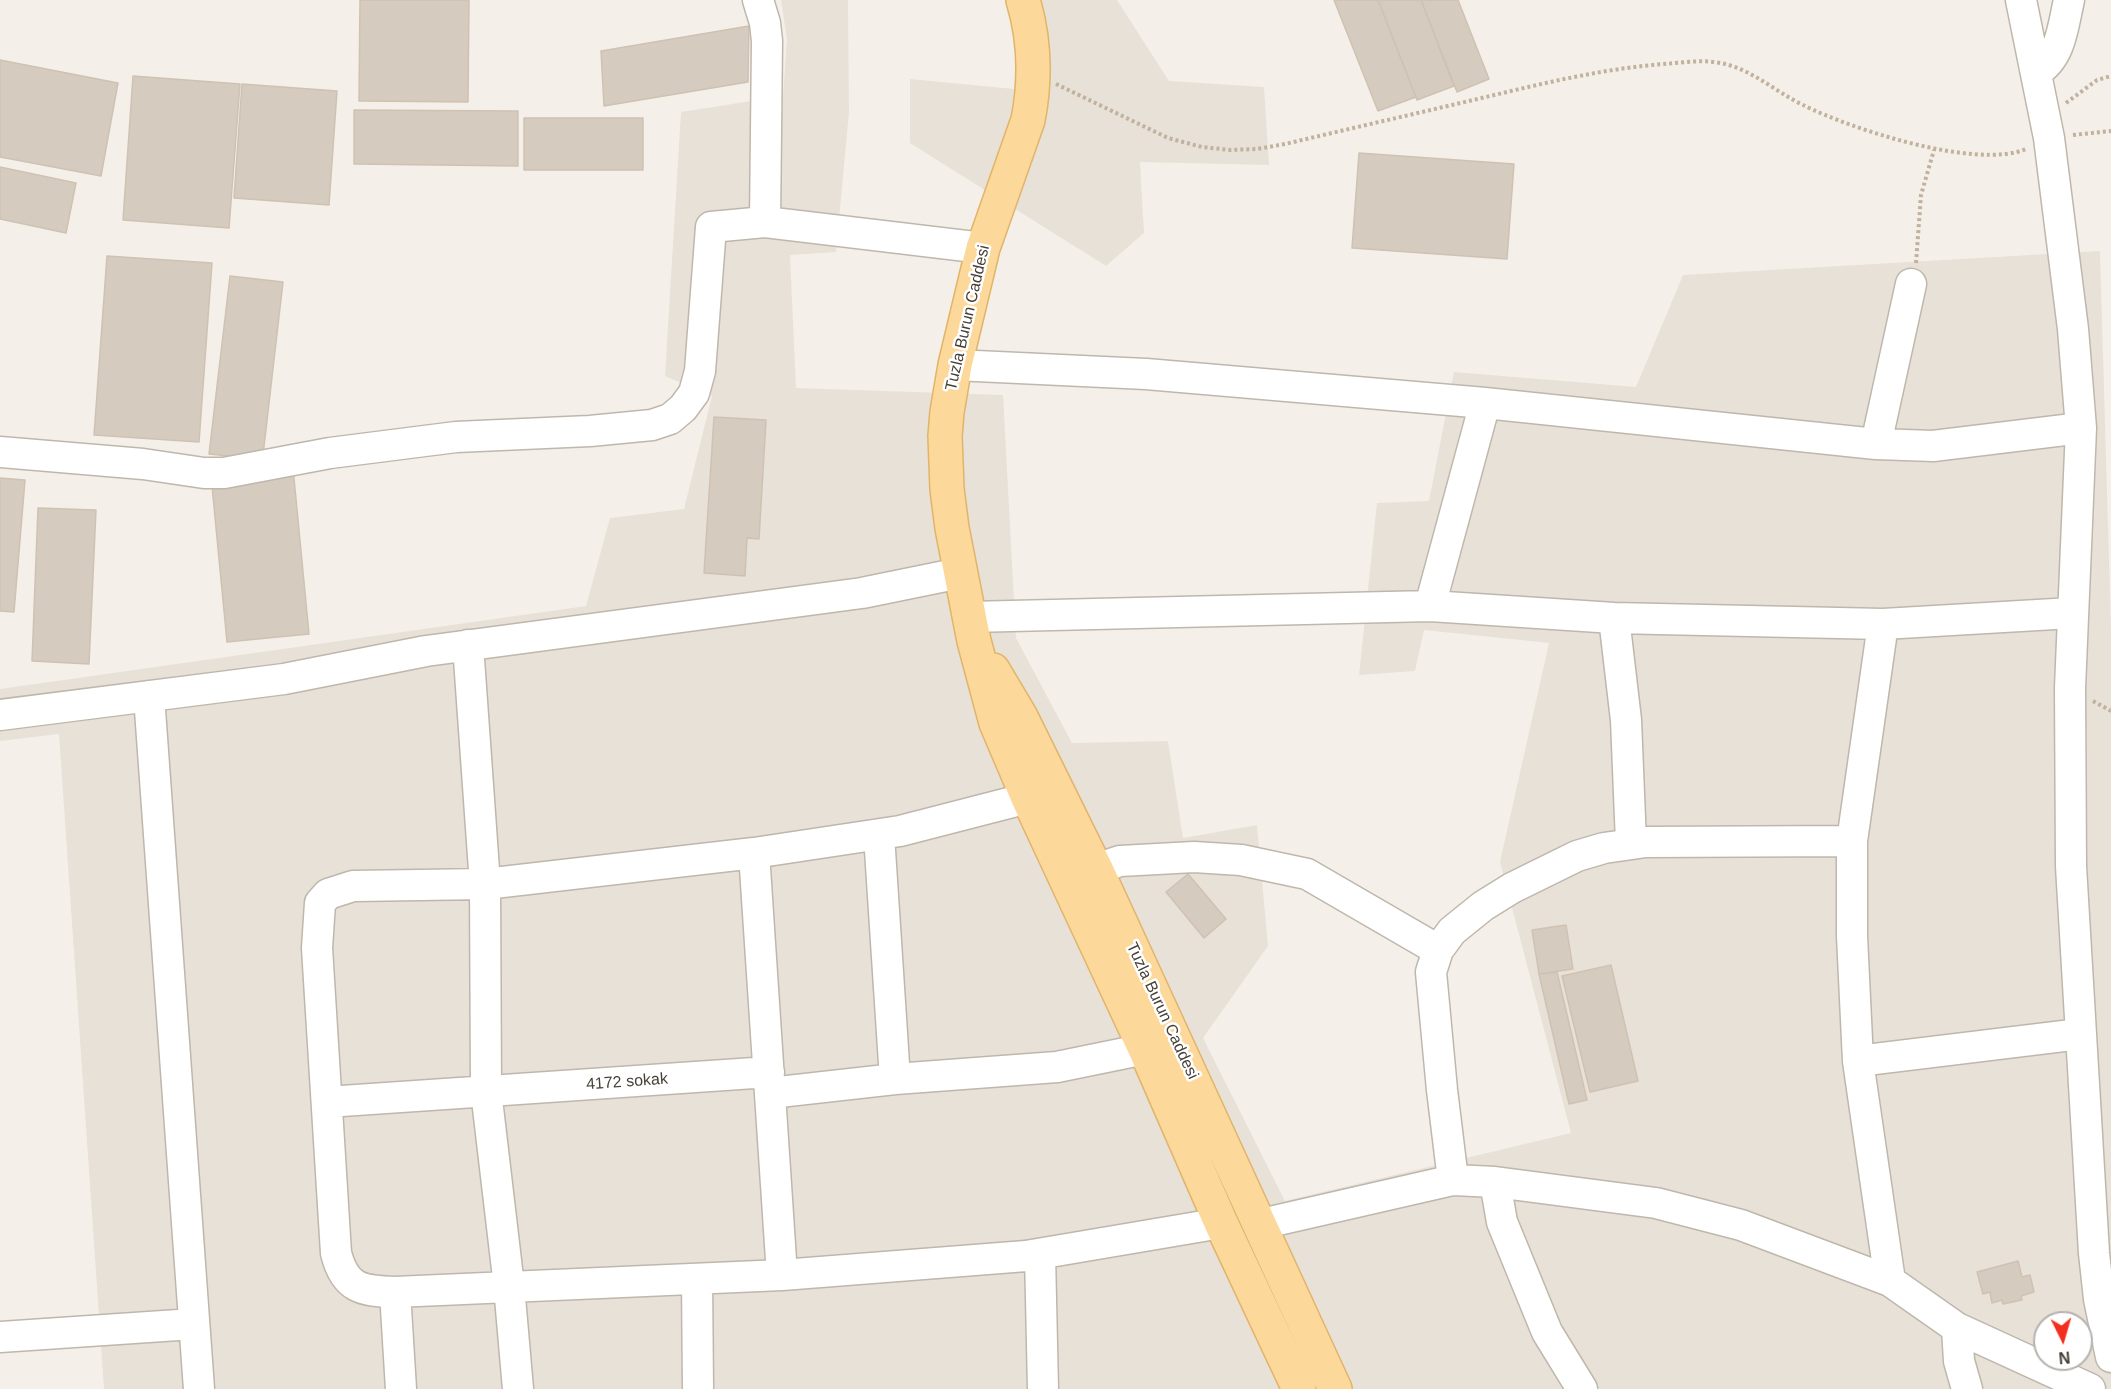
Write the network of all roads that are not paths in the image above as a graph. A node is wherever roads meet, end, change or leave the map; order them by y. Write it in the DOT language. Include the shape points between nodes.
graph roads {
  1 [pos="758,0"];
  2 [pos="1023,0"];
  3 [pos="2021,0"];
  4 [pos="2069,0"];
  5 [pos="2036,72"];
  6 [pos="765,222"];
  7 [pos="983,248"];
  8 [pos="1911,284"];
  9 [pos="955,365"];
  10 [pos="1485,403"];
  11 [pos="2081,428"];
  12 [pos="1876,444"];
  13 [pos="0,452"];
  14 [pos="960,573"];
  15 [pos="1430,606"];
  16 [pos="2072,613"];
  17 [pos="1614,618"];
  18 [pos="1883,624"];
  19 [pos="971,629"];
  20 [pos="468,645"];
  21 [pos="149,696"];
  22 [pos="0,715"];
  23 [pos="1028,798"];
  24 [pos="879,835"];
  25 [pos="1852,841"];
  26 [pos="1631,843"];
  27 [pos="754,853"];
  28 [pos="1096,869"];
  29 [pos="485,884"];
  30 [pos="1438,950"];
  31 [pos="2080,1034"];
  32 [pos="1145,1049"];
  33 [pos="1858,1061"];
  34 [pos="895,1079"];
  35 [pos="770,1083"];
  36 [pos="486,1091"];
  37 [pos="327,1102"];
  38 [pos="1454,1180"];
  39 [pos="1495,1182"];
  40 [pos="1221,1222"];
  41 [pos="1261,1224"];
  42 [pos="1040,1254"];
  43 [pos="782,1275"];
  44 [pos="697,1279"];
  45 [pos="1890,1281"];
  46 [pos="509,1286"];
  47 [pos="395,1292"];
  48 [pos="193,1324"];
  49 [pos="1957,1328"];
  50 [pos="0,1337"];
  51 [pos="2111,1357"];
  52 [pos="199,1389"];
  53 [pos="401,1389"];
  54 [pos="518,1389"];
  55 [pos="698,1389"];
  56 [pos="1043,1389"];
  57 [pos="1299,1389"];
  58 [pos="1335,1389"];
  59 [pos="1582,1389"];
  60 [pos="1966,1389"];
  61 [pos="2090,1389"];
  1 -- 6 [label="street" via="767,41"];
  2 -- 7 [label="main road, Tuzla Burun Caddesi" via="1035,74 1028,120"];
  3 -- 5 [label="street"];
  4 -- 5 [label="street" via="2054,56"];
  5 -- 11 [label="street" via="2049,138"];
  6 -- 7 [label="street"];
  6 -- 13 [label="street" via="711,227 700,371 694,393 670,419 652,425 456,437 330,453 224,473"];
  7 -- 9 [label="main road, Tuzla Burun Caddesi"];
  8 -- 12 [label="street"];
  9 -- 10 [label="street" via="1146,374"];
  9 -- 14 [label="main road, Tuzla Burun Caddesi" via="945,455"];
  10 -- 12 [label="street"];
  10 -- 15 [label="street"];
  11 -- 12 [label="street" via="1933,446"];
  11 -- 16 [label="street"];
  14 -- 19 [label="main road, Tuzla Burun Caddesi"];
  14 -- 20 [label="street" via="862,593"];
  15 -- 17 [label="street"];
  15 -- 19 [label="street"];
  16 -- 18 [label="street"];
  16 -- 31 [label="street" via="2071,866"];
  17 -- 18 [label="street"];
  17 -- 26 [label="street" via="1626,720"];
  18 -- 25 [label="street"];
  19 -- 23 [label="main road, Tuzla Burun Caddesi" via="996,723"];
  19 -- 28 [label="main road, Tuzla Burun Caddesi" via="1021,717"];
  20 -- 21 [label="street" via="284,679"];
  20 -- 29 [label="street"];
  21 -- 22 [label="street"];
  21 -- 48 [label="street"];
  23 -- 24 [label="street"];
  23 -- 32 [label="main road, Tuzla Burun Caddesi"];
  24 -- 27 [label="street"];
  24 -- 34 [label="street"];
  25 -- 26 [label="street"];
  25 -- 33 [label="street"];
  26 -- 30 [label="street" via="1577,856 1512,888 1452,931"];
  27 -- 29 [label="street"];
  27 -- 35 [label="street"];
  28 -- 30 [label="street" via="1120,861 1194,857 1241,860 1307,874"];
  28 -- 41 [label="main road, Tuzla Burun Caddesi"];
  29 -- 36 [label="street"];
  29 -- 37 [label="street" via="353,886 328,894 320,903 316,948"];
  30 -- 38 [label="street" via="1431,972 1432,994"];
  31 -- 33 [label="street"];
  31 -- 51 [label="street" via="2094,1253"];
  32 -- 34 [label="street, 4172 sokak" via="1057,1066"];
  32 -- 40 [label="main road, Tuzla Burun Caddesi"];
  33 -- 45 [label="street"];
  34 -- 35 [label="street, 4172 sokak"];
  35 -- 36 [label="street, 4172 sokak"];
  35 -- 43 [label="street"];
  36 -- 37 [label="street, 4172 sokak"];
  36 -- 46 [label="street"];
  37 -- 47 [label="street" via="339,1267 355,1285 368,1292"];
  38 -- 39 [label="street"];
  38 -- 41 [label="street"];
  39 -- 45 [label="street" via="1656,1203 1741,1225"];
  39 -- 59 [label="street" via="1502,1222 1547,1332"];
  40 -- 42 [label="street"];
  40 -- 57 [label="main road, Tuzla Burun Caddesi"];
  41 -- 58 [label="main road, Tuzla Burun Caddesi"];
  42 -- 43 [label="street"];
  42 -- 56 [label="street"];
  43 -- 44 [label="street"];
  44 -- 46 [label="street"];
  44 -- 55 [label="street"];
  45 -- 49 [label="street"];
  46 -- 47 [label="street"];
  46 -- 54 [label="street"];
  47 -- 53 [label="street"];
  48 -- 50 [label="street"];
  48 -- 52 [label="street"];
  49 -- 60 [label="street"];
  49 -- 61 [label="street"];
}
